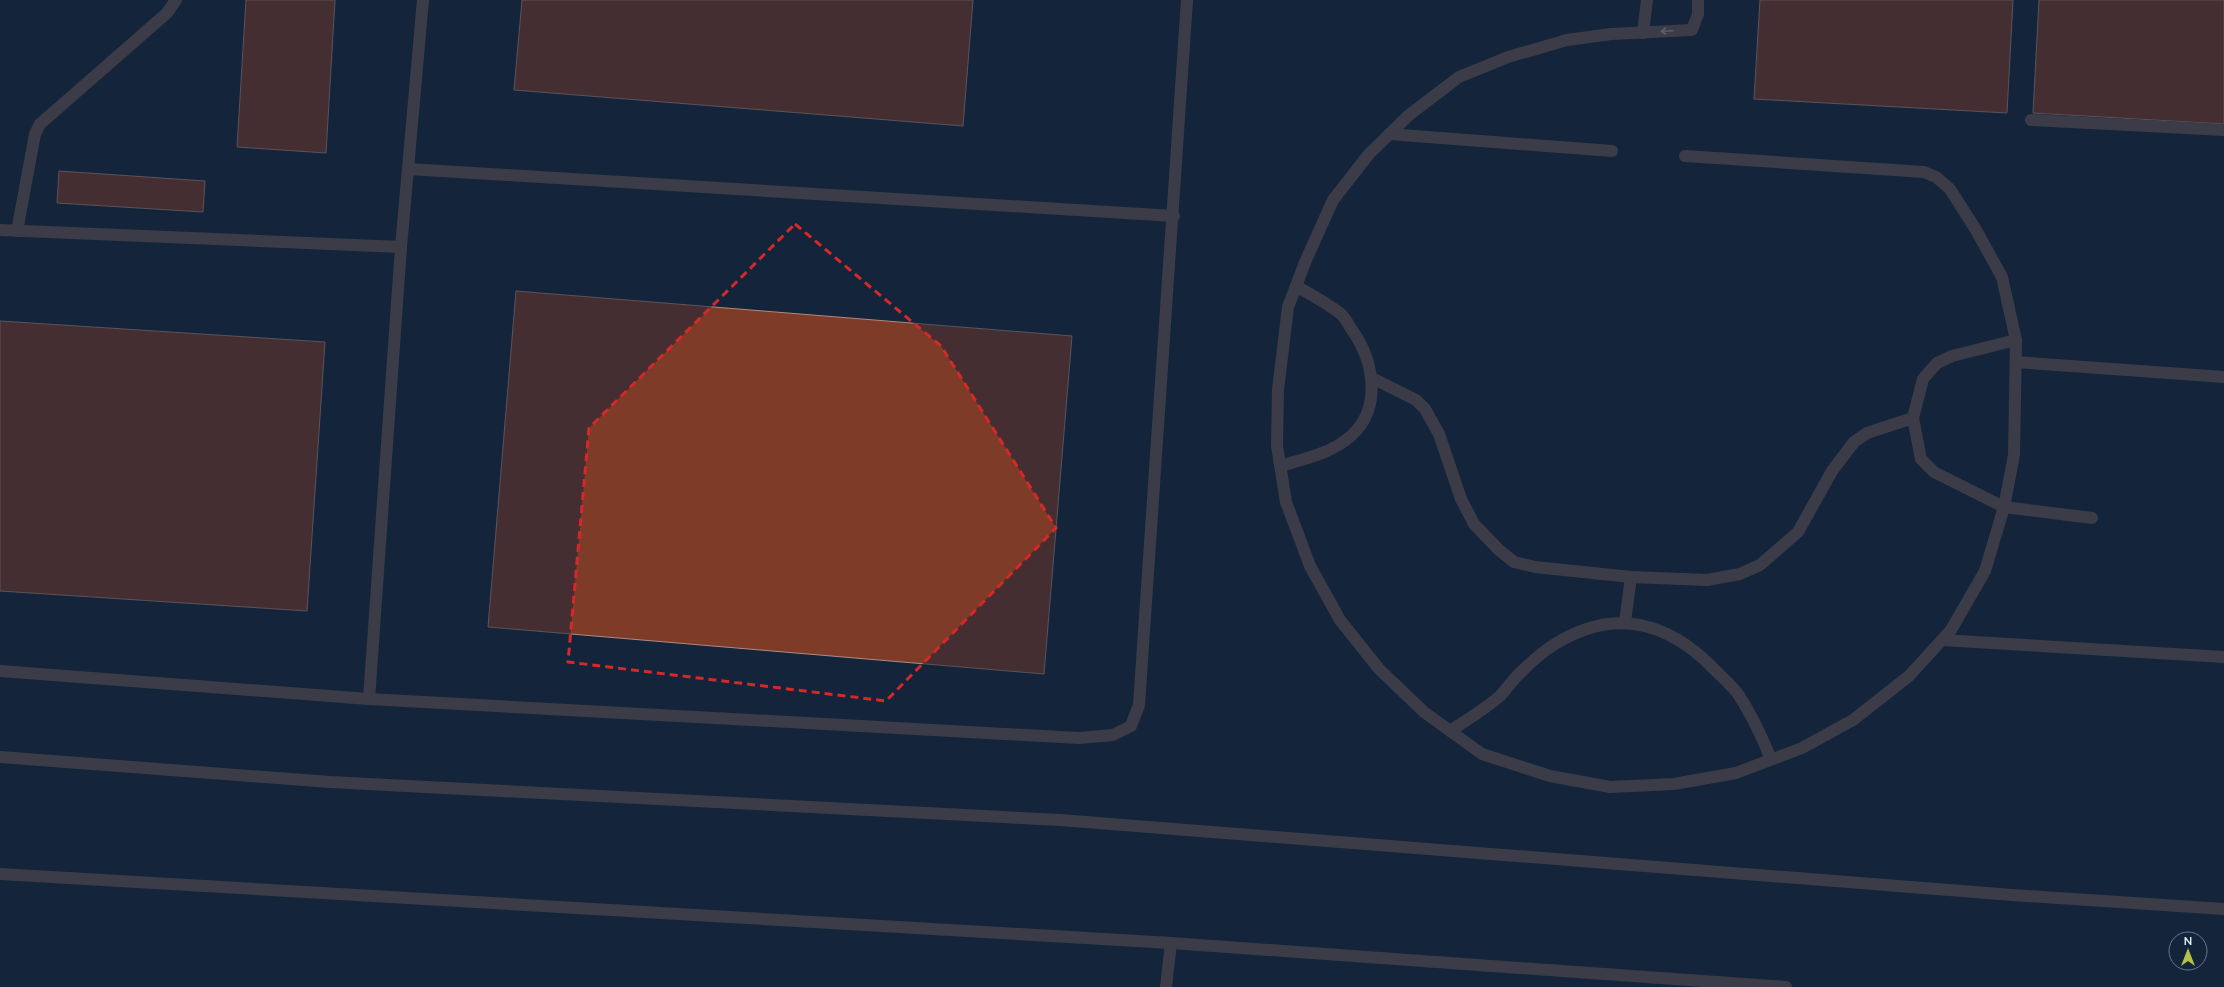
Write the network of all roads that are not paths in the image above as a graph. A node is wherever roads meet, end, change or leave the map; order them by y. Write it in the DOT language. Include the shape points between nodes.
graph roads {
  1 [pos="176,0"];
  2 [pos="423,0"];
  3 [pos="1187,0"];
  4 [pos="1647,0"];
  5 [pos="1698,0"];
  6 [pos="1643,33"];
  7 [pos="2031,120"];
  8 [pos="2224,130"];
  9 [pos="1389,134"];
  10 [pos="1612,151"];
  11 [pos="1685,156"];
  12 [pos="409,169"];
  13 [pos="1174,216"];
  14 [pos="0,230"];
  15 [pos="17,231"];
  16 [pos="401,247"];
  17 [pos="1296,286"];
  18 [pos="2016,340"];
  19 [pos="2016,362"];
  20 [pos="2224,377"];
  21 [pos="1372,378"];
  22 [pos="1913,418"];
  23 [pos="1280,466"];
  24 [pos="2004,507"];
  25 [pos="2092,518"];
  26 [pos="1630,577"];
  27 [pos="1625,622"];
  28 [pos="1942,640"];
  29 [pos="2224,657"];
  30 [pos="0,671"];
  31 [pos="369,699"];
  32 [pos="1450,731"];
  33 [pos="0,757"];
  34 [pos="1771,759"];
  35 [pos="0,874"];
  36 [pos="2224,909"];
  37 [pos="1171,943"];
  38 [pos="1166,987"];
  39 [pos="1786,987"];
  1 -- 15 [label="street" via="167,13 40,124 35,134"];
  2 -- 12 [label="street"];
  3 -- 13 [label="street"];
  4 -- 6 [label="street"];
  5 -- 6 [label="street, one-way" via="1698,14 1692,30"];
  6 -- 9 [label="street" via="1566,40 1508,57 1459,77"];
  7 -- 8 [label="street"];
  9 -- 10 [label="street"];
  9 -- 17 [label="street" via="1369,154 1333,200"];
  11 -- 18 [label="street" via="1924,172 1936,177 1950,189 2002,277"];
  12 -- 13 [label="street"];
  12 -- 16 [label="street"];
  13 -- 31 [label="street" via="1139,706 1131,726 1113,735 1079,738"];
  14 -- 15 [label="street"];
  15 -- 16 [label="street"];
  16 -- 31 [label="street"];
  17 -- 21 [label="street" via="1342,316 1365,352"];
  17 -- 23 [label="street" via="1288,307 1278,390 1277,446"];
  18 -- 19 [label="street"];
  18 -- 22 [label="street" via="1952,356 1937,363 1923,379"];
  19 -- 20 [label="street"];
  19 -- 24 [label="street" via="2014,455"];
  21 -- 23 [label="street" via="1371,404 1365,420 1351,436 1320,454"];
  21 -- 26 [label="street" via="1416,400 1425,410 1438,434 1461,499 1474,524 1514,562 1534,567"];
  22 -- 24 [label="street" via="1922,459 1934,472"];
  22 -- 26 [label="street" via="1867,433 1854,442 1832,470 1798,532 1760,565 1740,574 1707,580"];
  23 -- 32 [label="street" via="1286,502 1310,566 1340,620 1380,669 1424,712"];
  24 -- 25 [label="street"];
  24 -- 28 [label="street" via="1985,571 1952,630"];
  26 -- 27 [label="street"];
  27 -- 32 [label="street" via="1603,624 1555,644 1518,675 1500,696"];
  27 -- 34 [label="street" via="1652,627 1667,633 1688,645 1711,665 1738,693 1756,723"];
  28 -- 29 [label="street"];
  28 -- 34 [label="street" via="1909,676 1853,720 1802,748"];
  30 -- 31 [label="street"];
  32 -- 34 [label="street" via="1482,754 1550,776 1610,788 1674,784 1736,773"];
  33 -- 36 [label="street" via="330,782 1060,820 2012,895"];
  35 -- 37 [label="street"];
  37 -- 38 [label="street"];
  37 -- 39 [label="street"];
}
